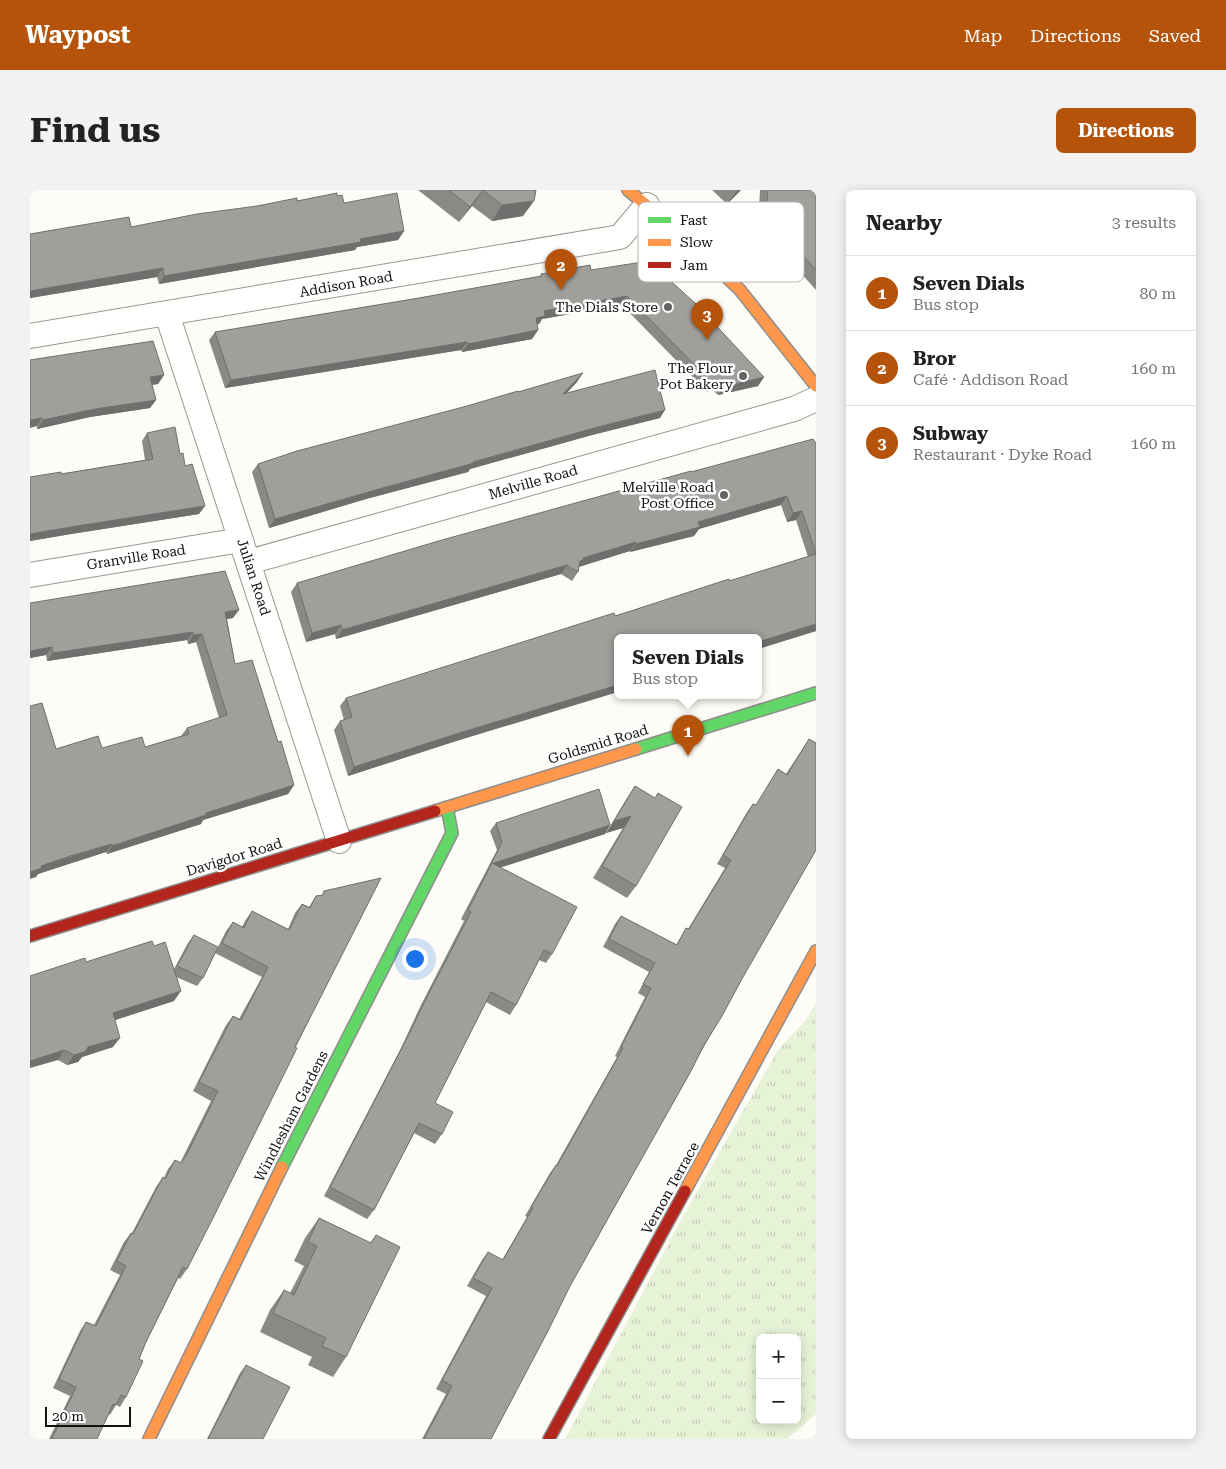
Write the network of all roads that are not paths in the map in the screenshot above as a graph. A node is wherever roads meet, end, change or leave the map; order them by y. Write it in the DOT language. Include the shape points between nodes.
graph roads {
  1 [pos="628,190"];
  2 [pos="642,202"];
  3 [pos="638,216"];
  4 [pos="732,282"];
  5 [pos="167,314"];
  6 [pos="30,336"];
  7 [pos="816,386"];
  8 [pos="816,399"];
  9 [pos="245,551"];
  10 [pos="30,575"];
  11 [pos="816,692"];
  12 [pos="447,807"];
  13 [pos="339,840"];
  14 [pos="30,936"];
  15 [pos="816,951"];
  16 [pos="149,1439"];
  17 [pos="549,1439"];
  1 -- 2 [label="main road"];
  3 -- 5 [label="street, Addison Road" via="620,237"];
  4 -- 7 [label="main road"];
  5 -- 6 [label="street, Addison Road"];
  5 -- 9 [label="street, Julian Road"];
  8 -- 9 [label="street, Melville Road" via="794,409"];
  9 -- 10 [label="street, Granville Road"];
  9 -- 13 [label="street, Julian Road"];
  11 -- 12 [label="main road, Goldsmid Road"];
  12 -- 13 [label="main road, Davigdor Road"];
  12 -- 16 [label="main road, Windlesham Gardens" via="452,833 274,1183"];
  13 -- 14 [label="main road, Davigdor Road"];
  15 -- 17 [label="main road, Vernon Terrace"];
}
